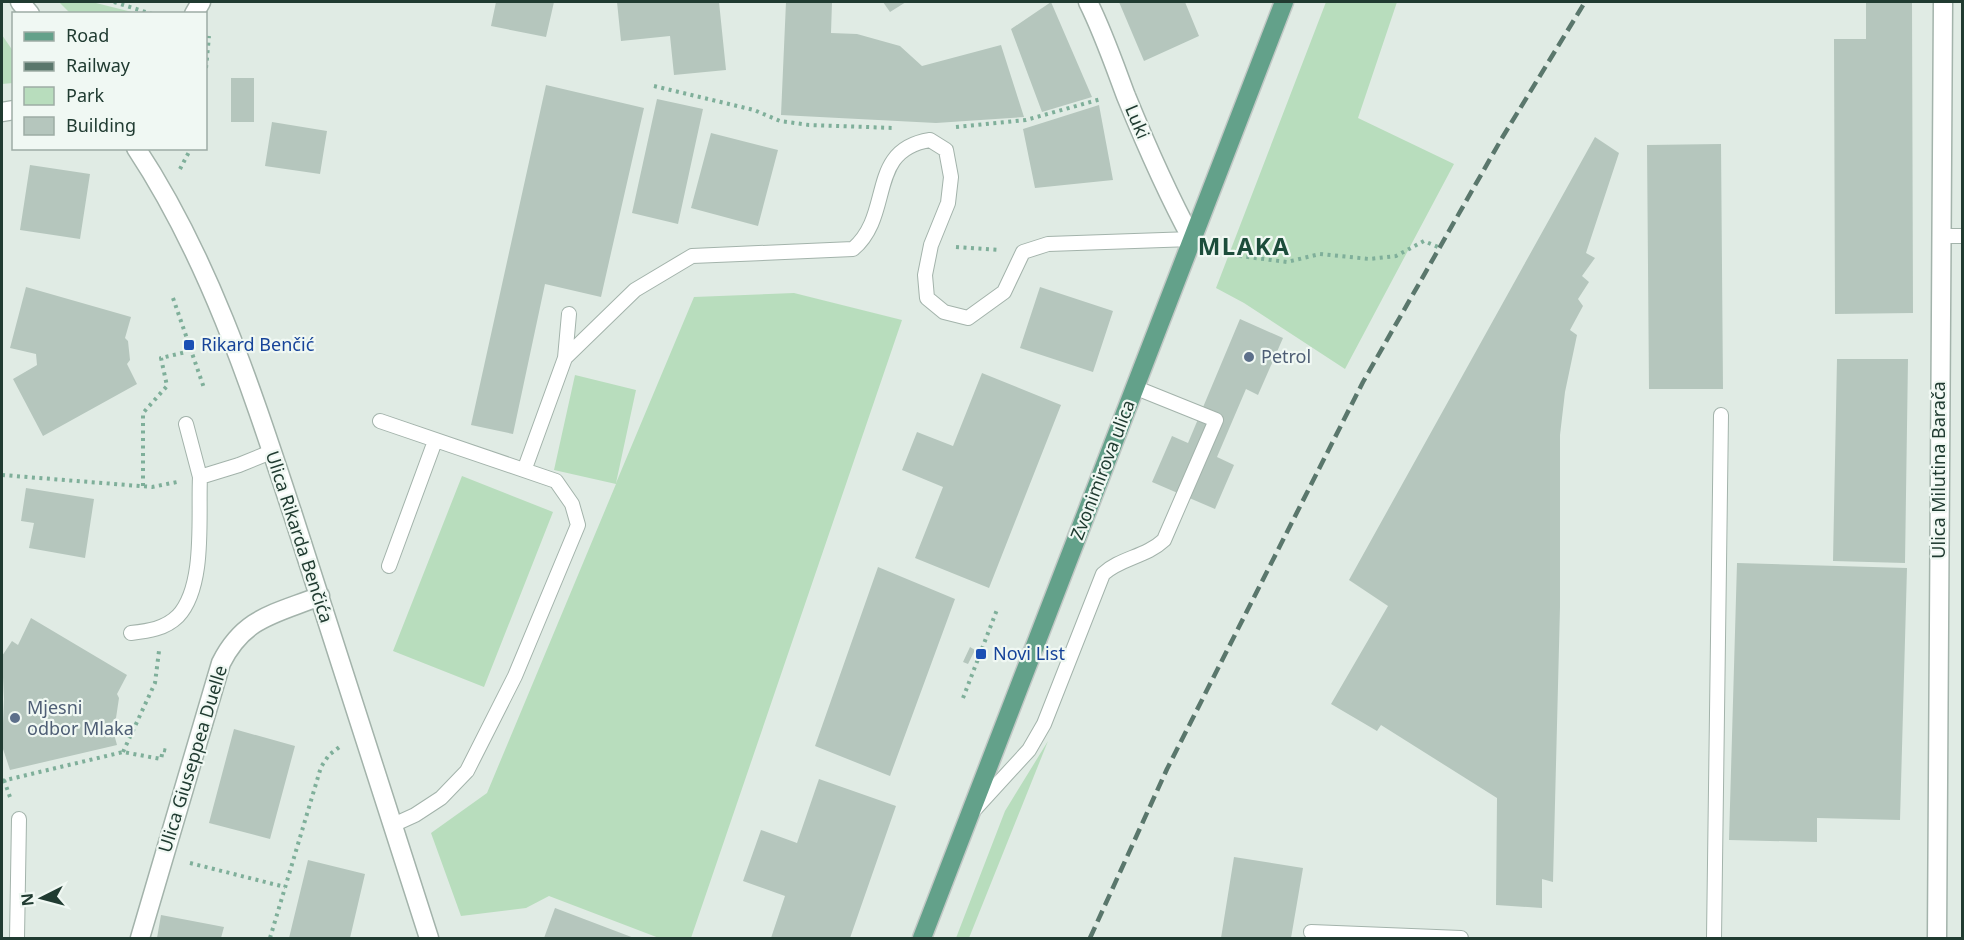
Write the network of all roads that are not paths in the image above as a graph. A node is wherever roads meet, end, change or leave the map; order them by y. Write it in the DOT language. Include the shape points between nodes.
graph roads {
  1 [pos="1088,2"];
  2 [pos="1284,2"];
  3 [pos="1943,2"];
  4 [pos="137,150"];
  5 [pos="1940,236"];
  6 [pos="1962,236"];
  7 [pos="1192,239"];
  8 [pos="569,314"];
  9 [pos="566,358"];
  10 [pos="1134,387"];
  11 [pos="1721,415"];
  12 [pos="380,420"];
  13 [pos="186,424"];
  14 [pos="435,441"];
  15 [pos="271,452"];
  16 [pos="525,468"];
  17 [pos="200,477"];
  18 [pos="389,566"];
  19 [pos="320,596"];
  20 [pos="131,633"];
  21 [pos="970,814"];
  22 [pos="18,819"];
  23 [pos="393,825"];
  24 [pos="1311,932"];
  25 [pos="423,937"];
  26 [pos="17,939"];
  27 [pos="140,939"];
  28 [pos="922,939"];
  29 [pos="1461,939"];
  30 [pos="1714,939"];
  31 [pos="1937,939"];
  1 -- 7 [label="street, Luki" via="1169,197"];
  2 -- 7 [label="main road, Zvonimirova ulica"];
  3 -- 5 [label="street, Ulica Milutina Barača"];
  4 -- 15 [label="street, Ulica Rikarda Benčića" via="187,236 214,295"];
  5 -- 6 [label="lane"];
  5 -- 31 [label="street, Ulica Milutina Barača"];
  7 -- 9 [label="lane" via="1048,244 1023,252 1004,292 968,318 944,312 927,298 925,275 931,245 948,203 951,177 946,150 930,140 912,143 900,150 888,168 872,222 853,249 692,256 635,290"];
  7 -- 10 [label="main road, Zvonimirova ulica"];
  8 -- 9 [label="lane"];
  9 -- 16 [label="lane"];
  10 -- 21 [label="main road, Zvonimirova ulica"];
  10 -- 21 [label="lane" via="1216,420 1164,540 1103,574 1044,724 1029,750"];
  11 -- 30 [label="lane"];
  12 -- 14 [label="lane"];
  13 -- 17 [label="lane"];
  14 -- 16 [label="lane"];
  14 -- 18 [label="lane"];
  15 -- 17 [label="lane"];
  15 -- 19 [label="street, Ulica Rikarda Benčića"];
  16 -- 23 [label="lane" via="556,481 572,504 578,525 515,676 467,771 441,798"];
  17 -- 20 [label="lane" via="196,579 188,602 177,617 162,627"];
  19 -- 23 [label="street, Ulica Rikarda Benčića"];
  19 -- 27 [label="street, Ulica Giuseppea Duelle" via="252,623 230,645 221,663"];
  21 -- 28 [label="main road, Zvonimirova ulica"];
  22 -- 26 [label="lane"];
  23 -- 25 [label="street, Ulica Rikarda Benčića"];
  24 -- 29 [label="lane"];
}
